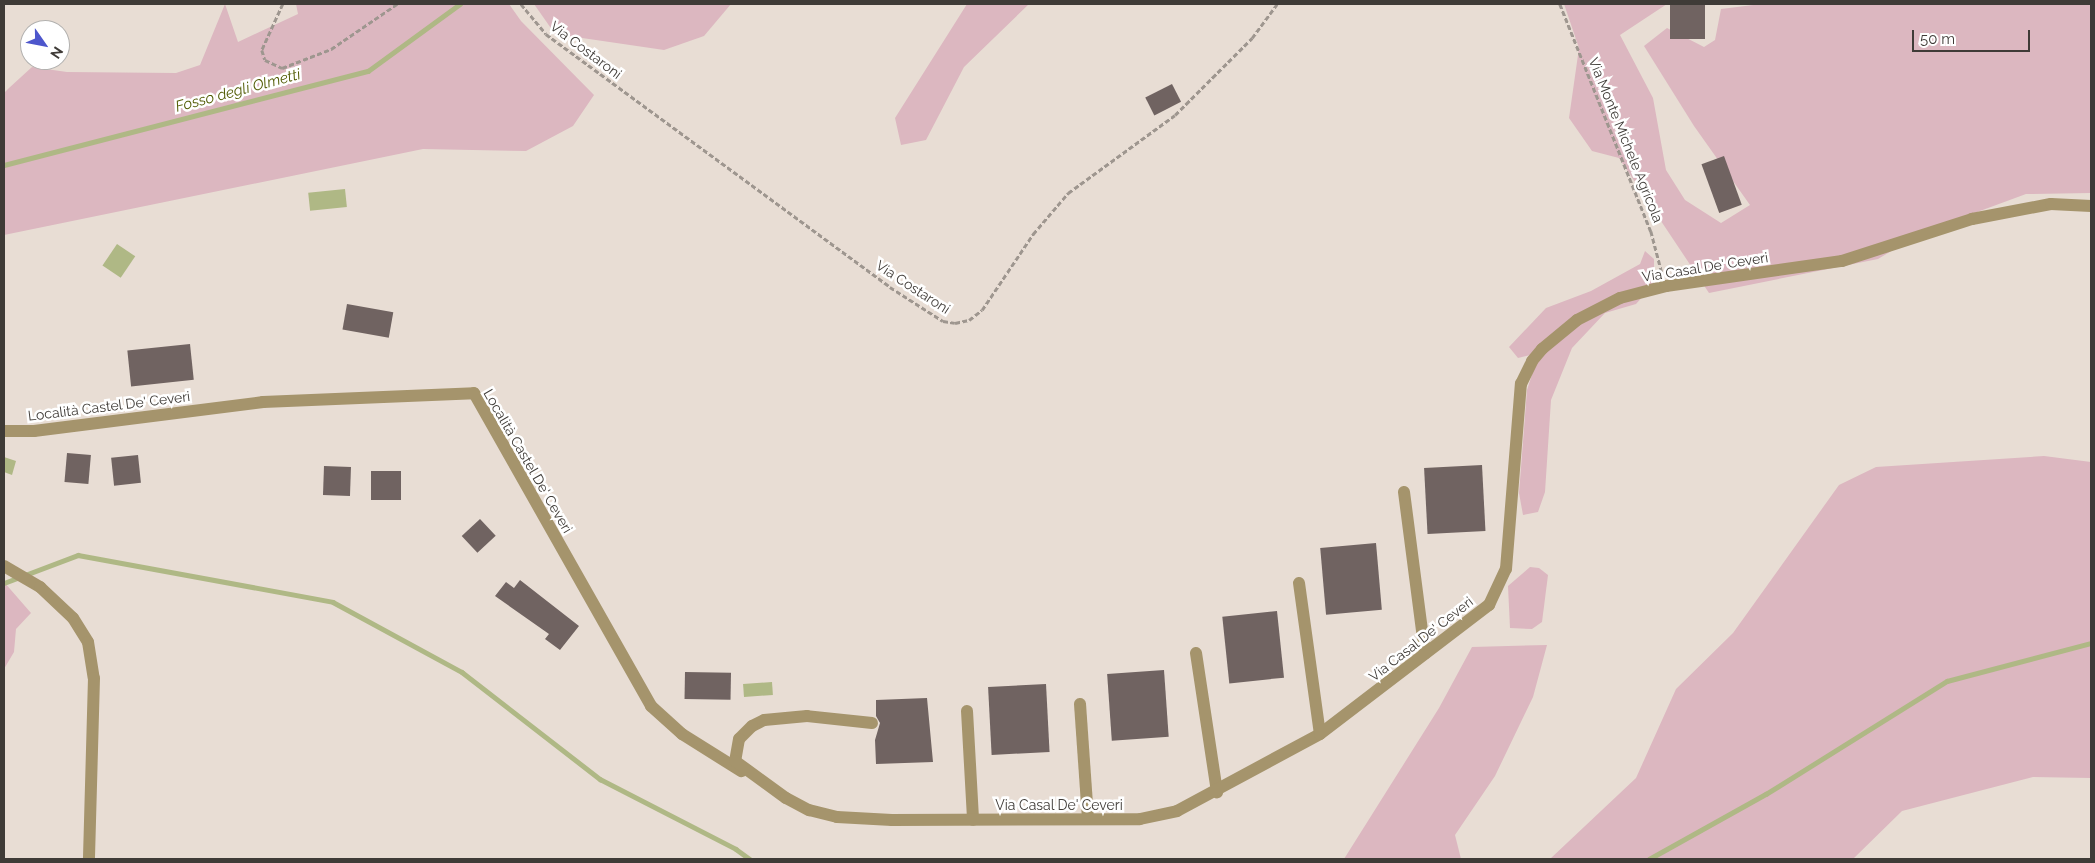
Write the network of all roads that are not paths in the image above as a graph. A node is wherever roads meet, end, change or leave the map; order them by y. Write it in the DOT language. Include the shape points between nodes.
graph roads {
  1 [pos="2091,206"];
  2 [pos="4,431"];
  3 [pos="1404,492"];
  4 [pos="4,566"];
  5 [pos="1299,583"];
  6 [pos="1196,653"];
  7 [pos="1424,654"];
  8 [pos="1080,704"];
  9 [pos="967,711"];
  10 [pos="872,723"];
  11 [pos="1320,734"];
  12 [pos="1217,792"];
  13 [pos="786,798"];
  14 [pos="973,820"];
  15 [pos="1088,820"];
  16 [pos="89,859"];
  1 -- 7 [label="street, Via Casal De' Ceveri" via="2043,205 1972,219 1842,261 1666,286 1620,298 1577,320 1552,339 1532,361 1518,398 1506,569 1489,605"];
  2 -- 13 [label="street, Località Castel De' Ceveri" via="34,431 263,402 474,393 651,706 682,734"];
  3 -- 7 [label="street"];
  4 -- 16 [label="street" via="40,587 73,618 88,642 94,678"];
  5 -- 11 [label="street"];
  6 -- 12 [label="street"];
  7 -- 11 [label="street, Via Casal De' Ceveri"];
  8 -- 15 [label="street"];
  9 -- 14 [label="street"];
  10 -- 13 [label="street, Via Casal De' Ceveri" via="808,716 764,720 745,732 735,746 734,755 739,765"];
  11 -- 12 [label="street, Via Casal De' Ceveri"];
  12 -- 15 [label="street, Via Casal De' Ceveri" via="1158,818"];
  13 -- 14 [label="street, Via Casal De' Ceveri" via="809,810 837,817"];
  14 -- 15 [label="street, Via Casal De' Ceveri"];
}
